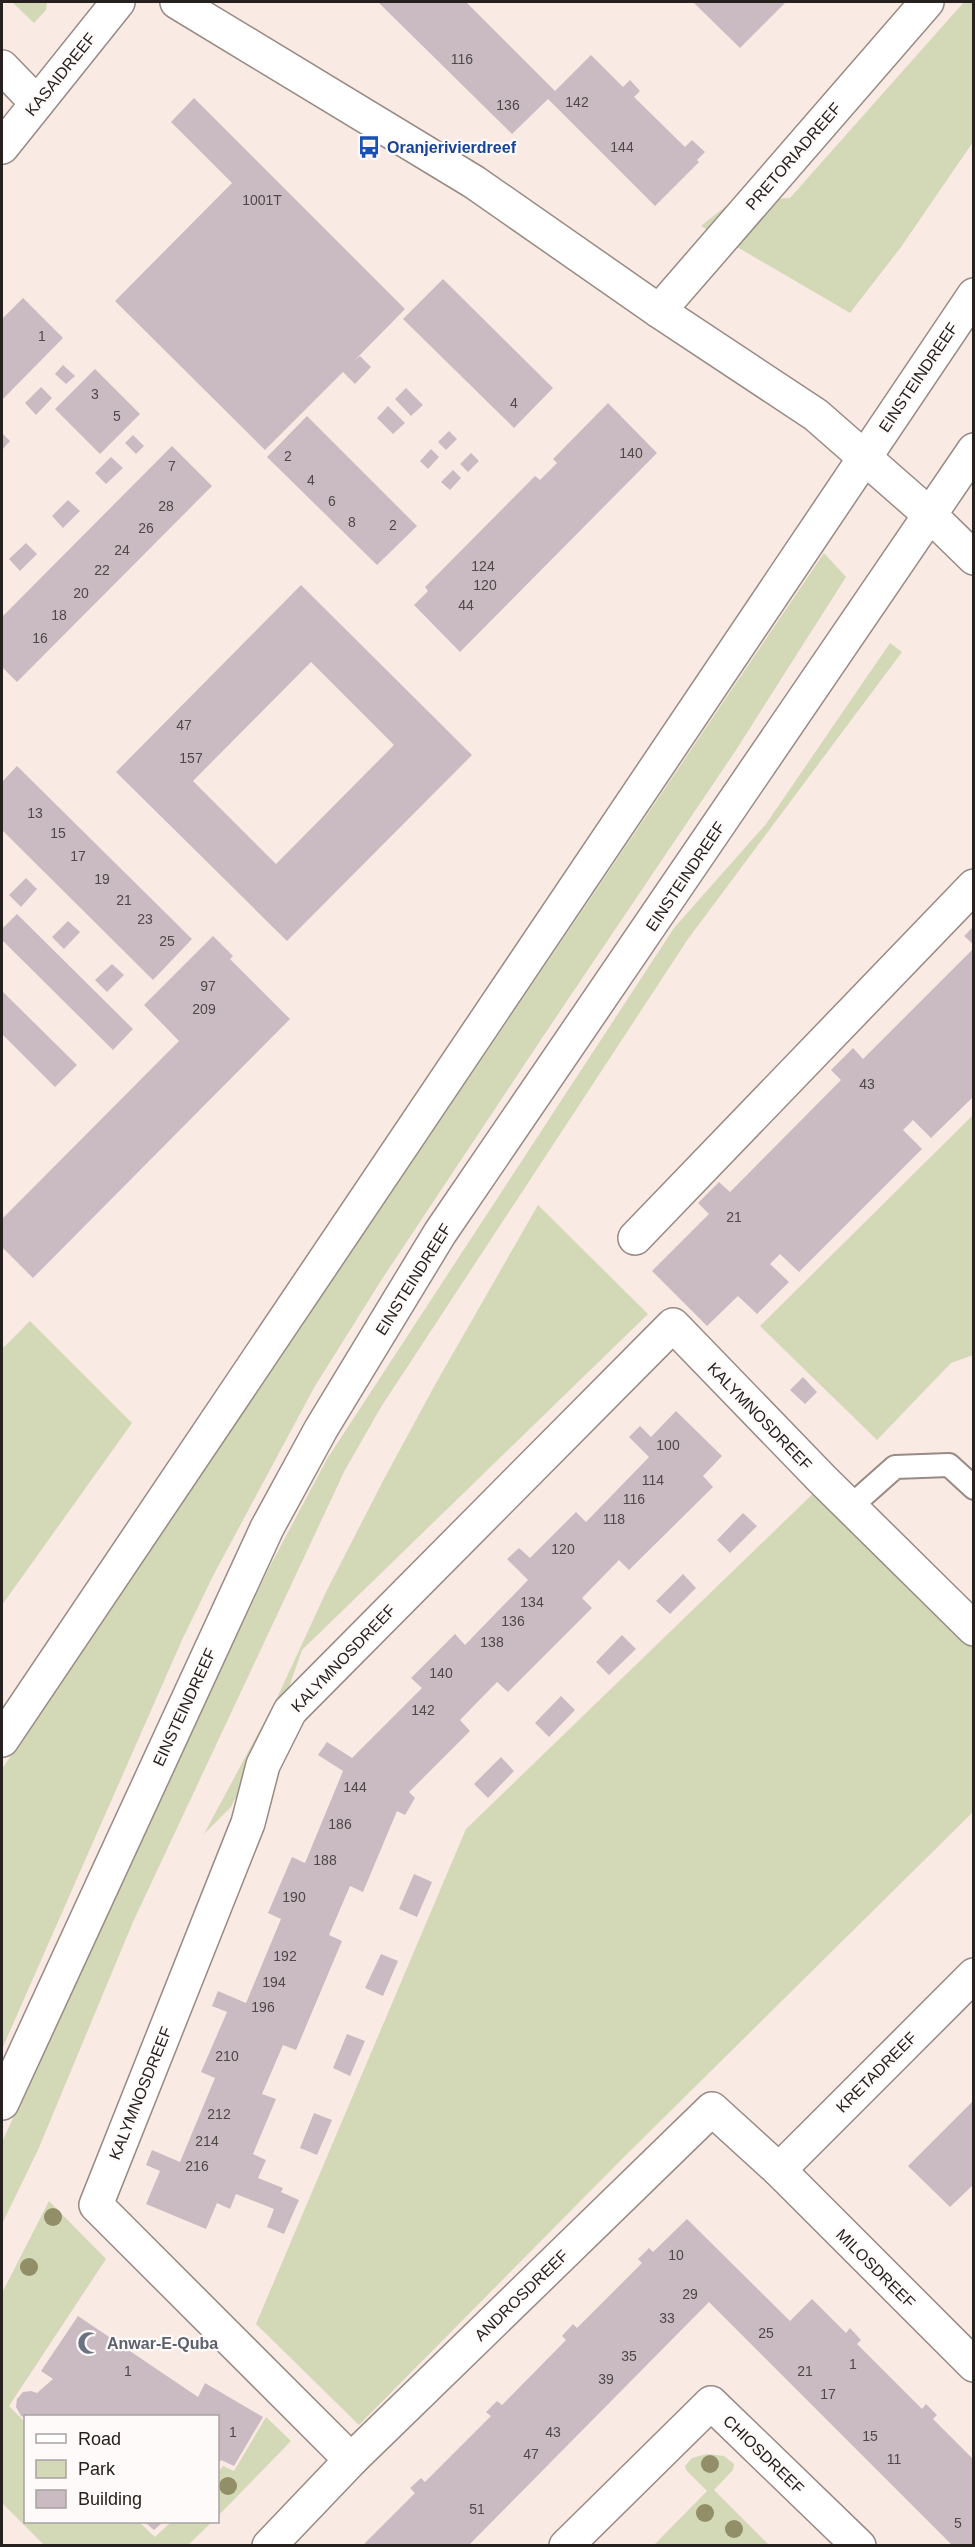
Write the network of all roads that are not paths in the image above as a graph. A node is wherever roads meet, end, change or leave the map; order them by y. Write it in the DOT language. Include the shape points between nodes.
graph roads {
  1 [pos="118,2"];
  2 [pos="177,2"];
  3 [pos="927,2"];
  4 [pos="2,67"];
  5 [pos="37,104"];
  6 [pos="2,147"];
  7 [pos="974,295"];
  8 [pos="659,310"];
  9 [pos="974,450"];
  10 [pos="863,458"];
  11 [pos="930,515"];
  12 [pos="974,558"];
  13 [pos="974,886"];
  14 [pos="635,1238"];
  15 [pos="974,1488"];
  16 [pos="850,1507"];
  17 [pos="974,1629"];
  18 [pos="2,1740"];
  19 [pos="974,1975"];
  20 [pos="2,2103"];
  21 [pos="779,2170"];
  22 [pos="974,2365"];
  23 [pos="351,2460"];
  24 [pos="268,2546"];
  25 [pos="566,2546"];
  26 [pos="859,2546"];
  1 -- 5 [label="street, KASAIDREEF"];
  2 -- 8 [label="street" via="474,182"];
  3 -- 8 [label="street, PRETORIADREEF"];
  4 -- 5 [label="street"];
  5 -- 6 [label="street, KASAIDREEF"];
  7 -- 10 [label="street, EINSTEINDREEF"];
  8 -- 10 [label="street" via="816,415"];
  9 -- 11 [label="street, EINSTEINDREEF"];
  10 -- 11 [label="street"];
  10 -- 18 [label="street, EINSTEINDREEF"];
  11 -- 12 [label="street"];
  11 -- 20 [label="street, EINSTEINDREEF" via="440,1233 321,1429 267,1528"];
  13 -- 14 [label="street"];
  15 -- 16 [label="lane" via="949,1466 895,1467"];
  16 -- 17 [label="street, KALYMNOSDREEF"];
  16 -- 23 [label="street, KALYMNOSDREEF" via="673,1325 290,1711 263,1765 248,1822 96,2205"];
  19 -- 21 [label="street, KRETADREEF"];
  21 -- 22 [label="street, MILOSDREEF"];
  21 -- 23 [label="street, ANDROSDREEF" via="712,2109"];
  23 -- 24 [label="street, ANDROSDREEF"];
  25 -- 26 [label="street, CHIOSDREEF" via="711,2403"];
}
